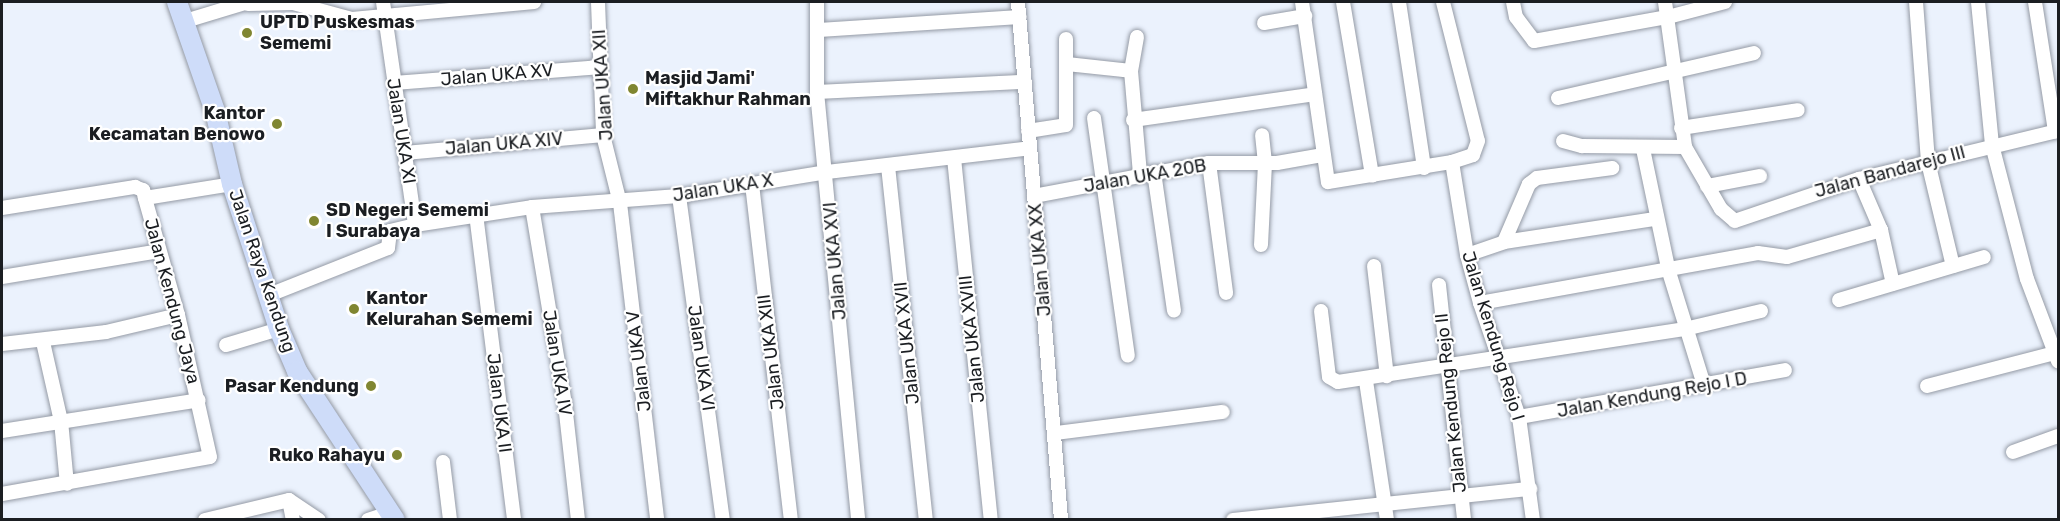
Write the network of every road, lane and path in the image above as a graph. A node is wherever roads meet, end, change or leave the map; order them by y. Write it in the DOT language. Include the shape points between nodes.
graph roads {
  1 [pos="177,2"];
  2 [pos="534,2"];
  3 [pos="598,2"];
  4 [pos="817,2"];
  5 [pos="1018,2"];
  6 [pos="1302,2"];
  7 [pos="1343,2"];
  8 [pos="1399,2"];
  9 [pos="1443,2"];
  10 [pos="1512,2"];
  11 [pos="1665,2"];
  12 [pos="1725,2"];
  13 [pos="1916,2"];
  14 [pos="1978,2"];
  15 [pos="2035,2"];
  16 [pos="248,3"];
  17 [pos="383,8"];
  18 [pos="1305,16"];
  19 [pos="1020,17"];
  20 [pos="1668,17"];
  21 [pos="182,22"];
  22 [pos="1264,22"];
  23 [pos="819,30"];
  24 [pos="1137,37"];
  25 [pos="1066,39"];
  26 [pos="1754,53"];
  27 [pos="1067,64"];
  28 [pos="601,67"];
  29 [pos="1131,71"];
  30 [pos="1678,72"];
  31 [pos="1025,82"];
  32 [pos="394,83"];
  33 [pos="817,92"];
  34 [pos="1315,94"];
  35 [pos="1558,98"];
  36 [pos="1798,110"];
  37 [pos="1094,118"];
  38 [pos="1133,120"];
  39 [pos="1681,128"];
  40 [pos="1028,131"];
  41 [pos="2057,131"];
  42 [pos="603,135"];
  43 [pos="1262,135"];
  44 [pos="1563,141"];
  45 [pos="1992,145"];
  46 [pos="1685,147"];
  47 [pos="1030,148"];
  48 [pos="1642,149"];
  49 [pos="405,153"];
  50 [pos="1323,155"];
  51 [pos="954,159"];
  52 [pos="1260,162"];
  53 [pos="1452,162"];
  54 [pos="1928,162"];
  55 [pos="1209,164"];
  56 [pos="888,166"];
  57 [pos="1424,168"];
  58 [pos="1612,168"];
  59 [pos="827,172"];
  60 [pos="1147,173"];
  61 [pos="1372,176"];
  62 [pos="1760,176"];
  63 [pos="1859,179"];
  64 [pos="232,184"];
  65 [pos="752,184"];
  66 [pos="1103,184"];
  67 [pos="1707,186"];
  68 [pos="679,196"];
  69 [pos="1034,196"];
  70 [pos="145,198"];
  71 [pos="620,203"];
  72 [pos="532,207"];
  73 [pos="2,208"];
  74 [pos="476,214"];
  75 [pos="1656,219"];
  76 [pos="415,225"];
  77 [pos="1881,230"];
  78 [pos="1504,242"];
  79 [pos="1261,245"];
  80 [pos="159,251"];
  81 [pos="1467,255"];
  82 [pos="1984,257"];
  83 [pos="1374,266"];
  84 [pos="1953,266"];
  85 [pos="1669,272"];
  86 [pos="2,277"];
  87 [pos="1893,284"];
  88 [pos="1439,285"];
  89 [pos="1226,293"];
  90 [pos="269,295"];
  91 [pos="1839,300"];
  92 [pos="1480,303"];
  93 [pos="1174,311"];
  94 [pos="1322,311"];
  95 [pos="1761,311"];
  96 [pos="178,315"];
  97 [pos="1689,328"];
  98 [pos="279,329"];
  99 [pos="44,342"];
  100 [pos="2,344"];
  101 [pos="226,345"];
  102 [pos="1128,356"];
  103 [pos="1501,357"];
  104 [pos="2057,357"];
  105 [pos="1447,364"];
  106 [pos="1785,370"];
  107 [pos="1388,376"];
  108 [pos="1366,381"];
  109 [pos="1704,385"];
  110 [pos="1927,386"];
  111 [pos="199,400"];
  112 [pos="1223,412"];
  113 [pos="1519,417"];
  114 [pos="61,421"];
  115 [pos="2,431"];
  116 [pos="1056,433"];
  117 [pos="2058,436"];
  118 [pos="2013,452"];
  119 [pos="443,462"];
  120 [pos="67,484"];
  121 [pos="1530,489"];
  122 [pos="2,494"];
  123 [pos="1460,498"];
  124 [pos="289,500"];
  125 [pos="1386,513"];
  126 [pos="393,516"];
  127 [pos="205,519"];
  128 [pos="293,519"];
  129 [pos="319,519"];
  130 [pos="368,519"];
  131 [pos="450,519"];
  132 [pos="514,519"];
  133 [pos="579,519"];
  134 [pos="657,519"];
  135 [pos="723,519"];
  136 [pos="791,519"];
  137 [pos="858,519"];
  138 [pos="926,519"];
  139 [pos="991,519"];
  140 [pos="1061,519"];
  141 [pos="1233,519"];
  142 [pos="1464,519"];
  143 [pos="1533,519"];
  1 -- 21 [label="main road, Jalan Raya Kendung"];
  2 -- 17 [label="street"];
  3 -- 28 [label="street, Jalan UKA XII"];
  4 -- 23 [label="street, Jalan UKA XVI"];
  5 -- 19 [label="street, Jalan UKA XX"];
  6 -- 18 [label="street"];
  7 -- 61 [label="street"];
  8 -- 57 [label="street"];
  9 -- 53 [label="street" via="1478,141 1473,155"];
  10 -- 20 [label="street" via="1516,17 1534,41"];
  11 -- 20 [label="street"];
  12 -- 20 [label="street"];
  13 -- 54 [label="street"];
  14 -- 45 [label="street"];
  15 -- 41 [label="street, Jalan Bandarejo III"];
  16 -- 17 [label="street" via="293,3 367,19"];
  16 -- 21 [label="street"];
  17 -- 32 [label="street, Jalan UKA XI"];
  18 -- 22 [label="street"];
  18 -- 34 [label="street"];
  19 -- 23 [label="street"];
  19 -- 31 [label="street, Jalan UKA XX"];
  20 -- 30 [label="street"];
  21 -- 64 [label="main road, Jalan Raya Kendung" via="215,111"];
  23 -- 33 [label="street, Jalan UKA XVI"];
  24 -- 29 [label="street"];
  25 -- 27 [label="street"];
  26 -- 30 [label="street"];
  27 -- 29 [label="street"];
  27 -- 40 [label="street" via="1066,125"];
  28 -- 32 [label="street, Jalan UKA XV"];
  28 -- 42 [label="street, Jalan UKA XII"];
  29 -- 38 [label="street"];
  30 -- 35 [label="street"];
  30 -- 39 [label="street"];
  31 -- 33 [label="street"];
  31 -- 40 [label="street, Jalan UKA XX"];
  32 -- 49 [label="street, Jalan UKA XI"];
  33 -- 59 [label="street, Jalan UKA XVI"];
  34 -- 38 [label="street"];
  34 -- 50 [label="street"];
  36 -- 39 [label="street"];
  37 -- 66 [label="street"];
  38 -- 60 [label="street"];
  39 -- 46 [label="street"];
  40 -- 47 [label="street, Jalan UKA XX"];
  41 -- 45 [label="street, Jalan Bandarejo III"];
  42 -- 49 [label="street, Jalan UKA XIV"];
  42 -- 71 [label="street, Jalan UKA XII"];
  43 -- 52 [label="street"];
  44 -- 48 [label="street" via="1582,146"];
  45 -- 54 [label="street, Jalan Bandarejo III"];
  45 -- 104 [label="street" via="2026,279"];
  46 -- 48 [label="street"];
  46 -- 67 [label="street"];
  47 -- 51 [label="street, Jalan UKA X"];
  47 -- 69 [label="street, Jalan UKA XX"];
  48 -- 75 [label="street"];
  49 -- 76 [label="street, Jalan UKA XI"];
  50 -- 52 [label="street, Jalan UKA 20B"];
  50 -- 61 [label="street" via="1329,182"];
  51 -- 56 [label="street, Jalan UKA X"];
  51 -- 139 [label="street, Jalan UKA XVIII"];
  52 -- 55 [label="street, Jalan UKA 20B"];
  52 -- 79 [label="street"];
  53 -- 57 [label="street"];
  53 -- 81 [label="street, Jalan Kendung Rejo I"];
  54 -- 63 [label="street, Jalan Bandarejo III"];
  54 -- 84 [label="street"];
  55 -- 60 [label="street, Jalan UKA 20B"];
  55 -- 89 [label="street"];
  56 -- 59 [label="street, Jalan UKA X"];
  56 -- 138 [label="street, Jalan UKA XVII"];
  57 -- 61 [label="street"];
  58 -- 78 [label="street" via="1536,178 1529,184"];
  59 -- 65 [label="street, Jalan UKA X"];
  59 -- 137 [label="street, Jalan UKA XVI"];
  60 -- 66 [label="street, Jalan UKA 20B"];
  60 -- 93 [label="street"];
  62 -- 67 [label="street"];
  63 -- 67 [label="street, Jalan Bandarejo III" via="1795,198 1744,219 1729,218"];
  63 -- 77 [label="street"];
  64 -- 70 [label="street, Jalan Kendung Jaya"];
  64 -- 90 [label="main road, Jalan Raya Kendung"];
  65 -- 68 [label="street, Jalan UKA X"];
  65 -- 136 [label="street, Jalan UKA XIII"];
  66 -- 69 [label="street, Jalan UKA 20B"];
  66 -- 102 [label="street"];
  68 -- 71 [label="street, Jalan UKA X"];
  68 -- 135 [label="street, Jalan UKA VI"];
  69 -- 116 [label="street, Jalan UKA XX"];
  70 -- 73 [label="street" via="143,190 135,187"];
  70 -- 80 [label="street, Jalan Kendung Jaya"];
  71 -- 72 [label="street, Jalan UKA X"];
  71 -- 134 [label="street, Jalan UKA V"];
  72 -- 74 [label="street, Jalan UKA X"];
  72 -- 133 [label="street, Jalan UKA IV" via="565,404"];
  74 -- 76 [label="street, Jalan UKA X"];
  74 -- 132 [label="street, Jalan UKA II"];
  75 -- 78 [label="street"];
  75 -- 85 [label="street"];
  76 -- 90 [label="street, Jalan UKA X" via="390,231 388,248"];
  77 -- 85 [label="street" via="1787,257 1770,255"];
  77 -- 87 [label="street"];
  78 -- 81 [label="street"];
  80 -- 86 [label="street"];
  80 -- 96 [label="street, Jalan Kendung Jaya"];
  81 -- 92 [label="street, Jalan Kendung Rejo I"];
  82 -- 84 [label="street"];
  83 -- 107 [label="street"];
  84 -- 87 [label="street"];
  85 -- 92 [label="street"];
  85 -- 97 [label="street"];
  87 -- 91 [label="street"];
  88 -- 105 [label="street, Jalan Kendung Rejo II"];
  90 -- 98 [label="main road, Jalan Raya Kendung"];
  92 -- 103 [label="street, Jalan Kendung Rejo I"];
  94 -- 108 [label="street" via="1330,379"];
  95 -- 97 [label="street"];
  96 -- 99 [label="street"];
  96 -- 111 [label="street, Jalan Kendung Jaya"];
  97 -- 103 [label="street"];
  97 -- 109 [label="street"];
  98 -- 101 [label="street"];
  98 -- 126 [label="main road, Jalan Raya Kendung" via="297,371"];
  99 -- 100 [label="street"];
  99 -- 114 [label="street"];
  103 -- 105 [label="street"];
  103 -- 113 [label="street, Jalan Kendung Rejo I"];
  104 -- 110 [label="street"];
  105 -- 107 [label="street"];
  105 -- 123 [label="street, Jalan Kendung Rejo II"];
  106 -- 109 [label="street, Jalan Kendung Rejo I D"];
  107 -- 108 [label="street"];
  108 -- 125 [label="street"];
  109 -- 113 [label="street, Jalan Kendung Rejo I D"];
  111 -- 114 [label="street"];
  111 -- 120 [label="street, Jalan Kendung Jaya" via="212,454 207,459"];
  112 -- 116 [label="street"];
  113 -- 121 [label="street, Jalan Kendung Rejo I"];
  114 -- 115 [label="street"];
  114 -- 120 [label="street"];
  116 -- 140 [label="street, Jalan UKA XX"];
  117 -- 118 [label="street"];
  119 -- 131 [label="street"];
  120 -- 122 [label="street"];
  121 -- 123 [label="street"];
  121 -- 143 [label="street, Jalan Kendung Rejo I"];
  123 -- 125 [label="street"];
  123 -- 142 [label="street, Jalan Kendung Rejo II"];
  124 -- 127 [label="street"];
  124 -- 128 [label="street"];
  124 -- 129 [label="street"];
  125 -- 141 [label="street"];
  126 -- 130 [label="street"];
}
